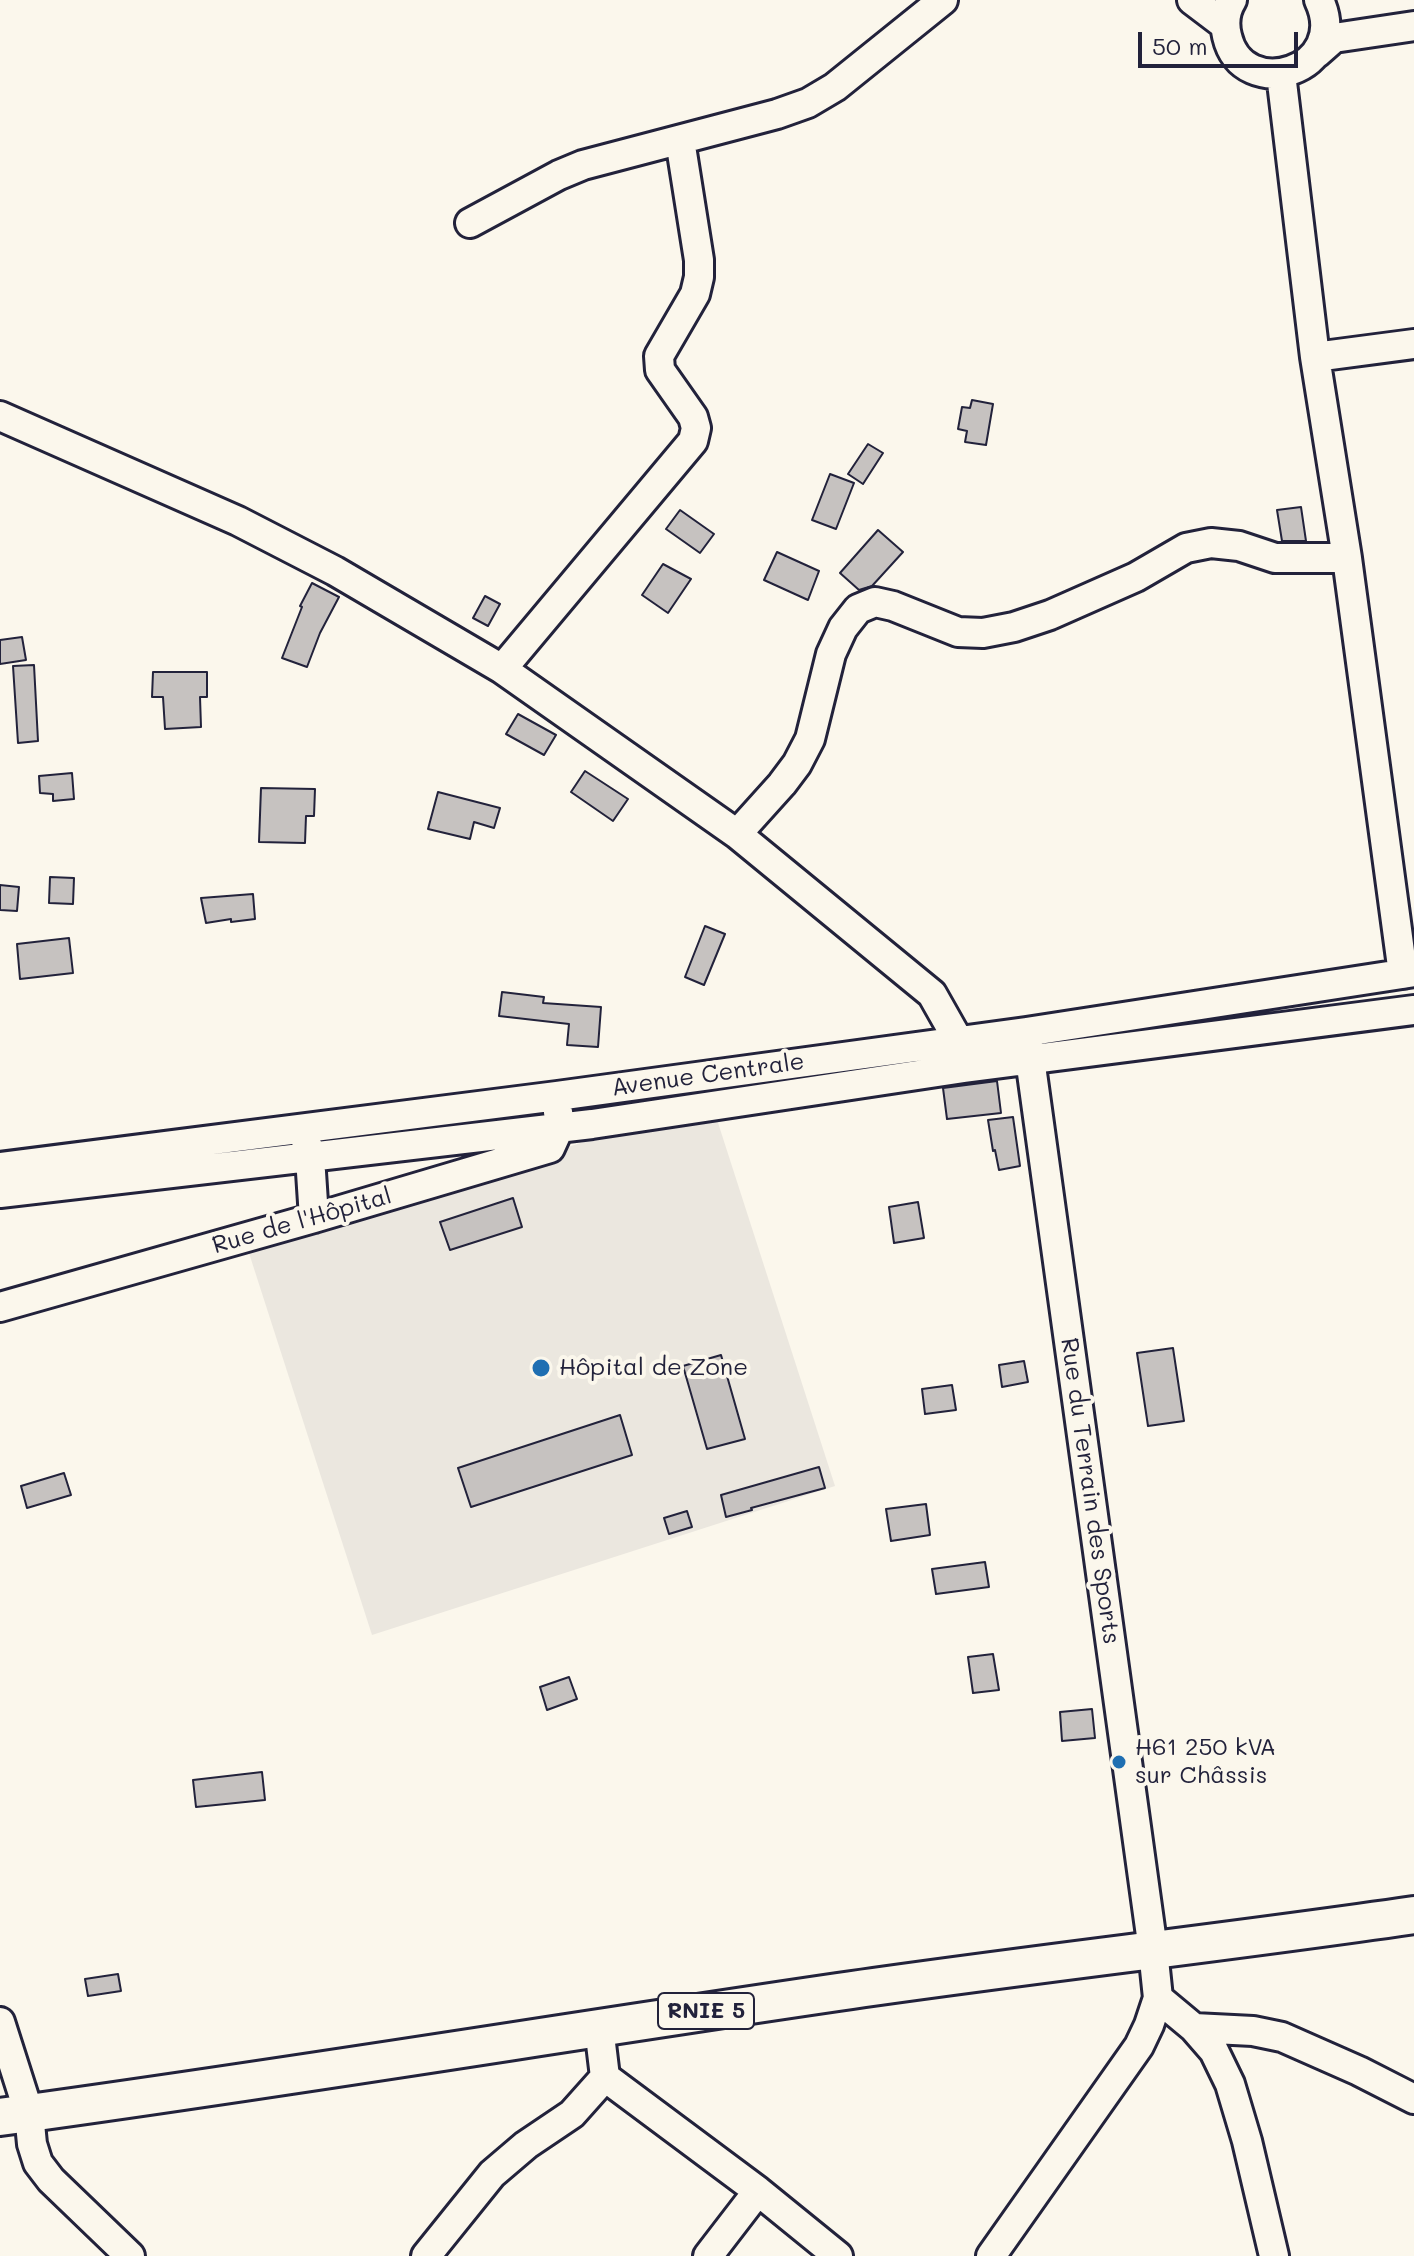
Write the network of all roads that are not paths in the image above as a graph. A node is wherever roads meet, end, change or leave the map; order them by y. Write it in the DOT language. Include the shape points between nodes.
graph roads {
  1 [pos="943,0"];
  2 [pos="1192,0"];
  3 [pos="1319,0"];
  4 [pos="1228,12"];
  5 [pos="1414,26"];
  6 [pos="1317,53"];
  7 [pos="1281,74"];
  8 [pos="680,140"];
  9 [pos="470,223"];
  10 [pos="1414,344"];
  11 [pos="1315,357"];
  12 [pos="0,416"];
  13 [pos="1347,558"];
  14 [pos="502,669"];
  15 [pos="737,834"];
  16 [pos="1408,973"];
  17 [pos="1414,1010"];
  18 [pos="1026,1032"];
  19 [pos="958,1040"];
  20 [pos="1030,1060"];
  21 [pos="964,1068"];
  22 [pos="557,1096"];
  23 [pos="560,1126"];
  24 [pos="302,1129"];
  25 [pos="310,1157"];
  26 [pos="0,1167"];
  27 [pos="0,1193"];
  28 [pos="314,1218"];
  29 [pos="0,1307"];
  30 [pos="1414,1915"];
  31 [pos="1153,1950"];
  32 [pos="1158,1998"];
  33 [pos="0,2022"];
  34 [pos="599,2027"];
  35 [pos="1194,2028"];
  36 [pos="605,2077"];
  37 [pos="1414,2099"];
  38 [pos="15,2115"];
  39 [pos="758,2191"];
  40 [pos="130,2256"];
  41 [pos="426,2256"];
  42 [pos="708,2256"];
  43 [pos="838,2256"];
  44 [pos="991,2256"];
  45 [pos="1274,2256"];
  1 -- 8 [label="street" via="808,103"];
  2 -- 4 [label="street"];
  3 -- 6 [label="street" via="1325,34"];
  4 -- 7 [label="street" via="1229,45 1242,62 1260,72"];
  5 -- 6 [label="street" via="1334,38"];
  6 -- 7 [label="street" via="1301,67"];
  7 -- 11 [label="street"];
  8 -- 9 [label="street" via="583,165"];
  8 -- 14 [label="street" via="699,277 695,294 659,356 660,370 693,417 693,441"];
  10 -- 11 [label="street"];
  11 -- 13 [label="street"];
  12 -- 14 [label="street" via="238,521"];
  13 -- 15 [label="street" via="1275,558 1211,543 1186,548 1050,615 983,633 958,632 875,602 858,609 831,654 810,739 797,764"];
  13 -- 16 [label="street"];
  14 -- 15 [label="street"];
  15 -- 19 [label="street" via="932,994"];
  16 -- 18 [label="street, Avenue Centrale"];
  17 -- 20 [label="street, Avenue Centrale"];
  18 -- 19 [label="street, Avenue Centrale"];
  18 -- 20 [label="street, Rue du Terrain des Sports"];
  19 -- 21 [label="street"];
  19 -- 22 [label="street, Avenue Centrale"];
  20 -- 21 [label="street, Avenue Centrale"];
  20 -- 31 [label="street, Rue du Terrain des Sports"];
  21 -- 23 [label="street, Avenue Centrale"];
  22 -- 23 [label="street"];
  22 -- 24 [label="street, Avenue Centrale"];
  23 -- 25 [label="street, Avenue Centrale"];
  23 -- 28 [label="street, Rue de l'Hôpital" via="550,1148"];
  24 -- 25 [label="street"];
  24 -- 26 [label="street, Avenue Centrale"];
  25 -- 27 [label="street, Avenue Centrale"];
  25 -- 28 [label="street"];
  28 -- 29 [label="street, Rue de l'Hôpital"];
  30 -- 31 [label="main road, RNIE 5"];
  31 -- 32 [label="street, Rue du Terrain des Sports"];
  31 -- 34 [label="main road, RNIE 5"];
  32 -- 35 [label="street"];
  32 -- 44 [label="street" via="1139,2046"];
  33 -- 38 [label="street"];
  34 -- 36 [label="street"];
  34 -- 38 [label="main road, RNIE 5"];
  35 -- 37 [label="street" via="1282,2037"];
  35 -- 45 [label="street" via="1214,2051 1230,2084"];
  36 -- 39 [label="street"];
  36 -- 41 [label="street" via="572,2114 492,2174"];
  38 -- 40 [label="street" via="51,2180"];
  39 -- 42 [label="street"];
  39 -- 43 [label="street"];
}
